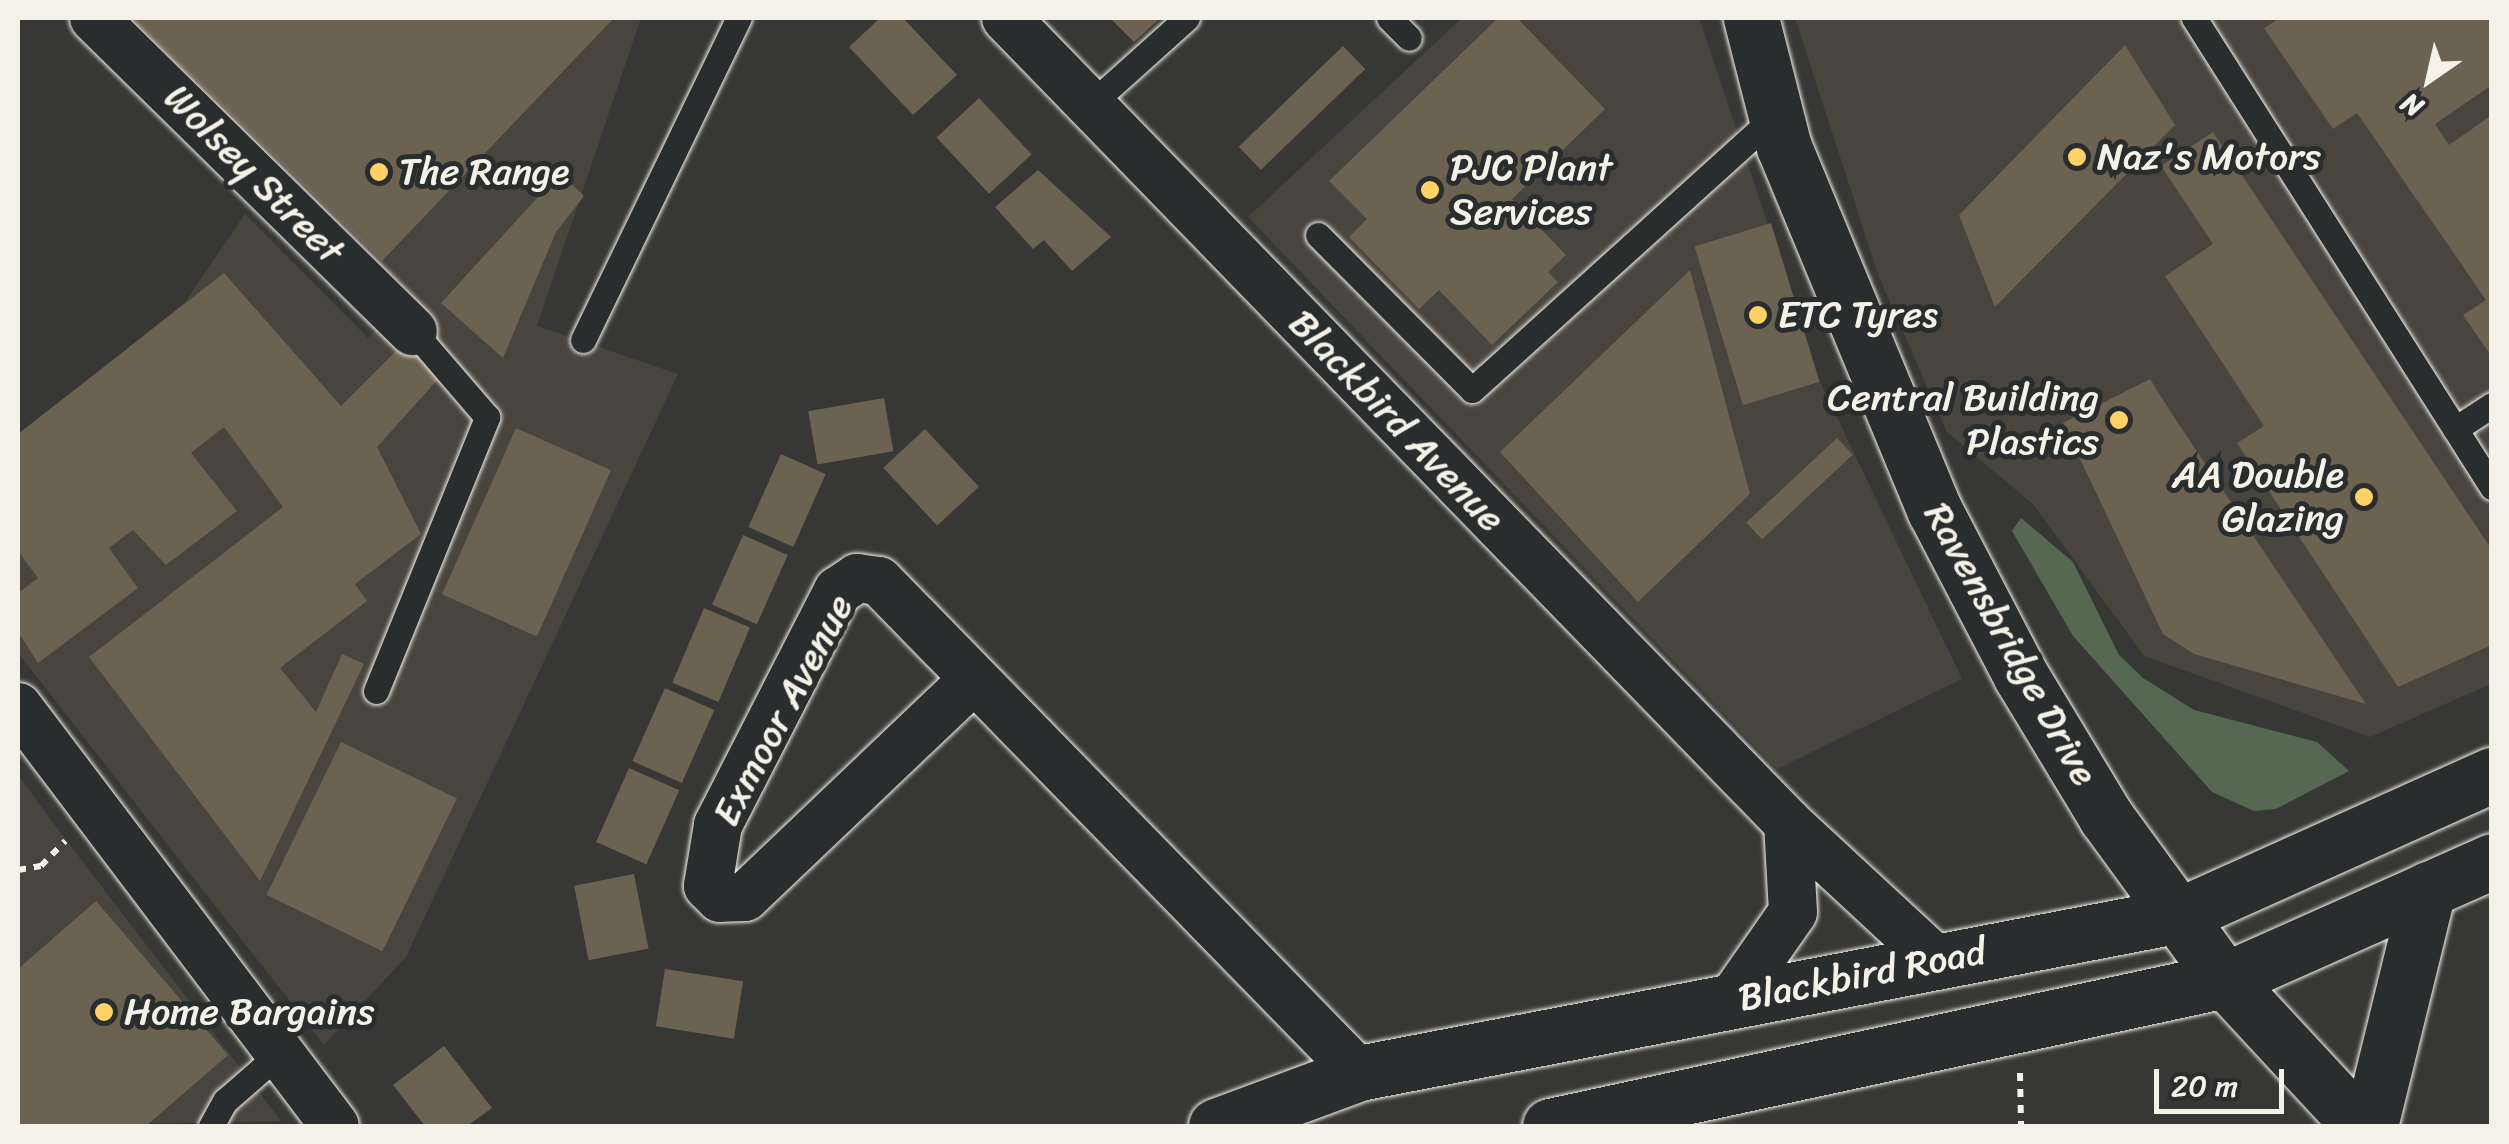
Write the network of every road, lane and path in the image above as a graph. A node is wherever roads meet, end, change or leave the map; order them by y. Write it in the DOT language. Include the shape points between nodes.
graph roads {
  1 [pos="94,18"];
  2 [pos="739,18"];
  3 [pos="1006,18"];
  4 [pos="1187,18"];
  5 [pos="1389,18"];
  6 [pos="1751,18"];
  7 [pos="2205,21"];
  8 [pos="1409,38"];
  9 [pos="1091,104"];
  10 [pos="1776,115"];
  11 [pos="1318,235"];
  12 [pos="413,331"];
  13 [pos="583,340"];
  14 [pos="2492,405"];
  15 [pos="2455,429"];
  16 [pos="2492,486"];
  17 [pos="974,679"];
  18 [pos="376,691"];
  19 [pos="18,707"];
  20 [pos="2492,774"];
  21 [pos="96,810"];
  22 [pos="1788,824"];
  23 [pos="2492,861"];
  24 [pos="18,870"];
  25 [pos="2428,890"];
  26 [pos="2180,915"];
  27 [pos="1937,960"];
  28 [pos="2225,980"];
  29 [pos="1731,1001"];
  30 [pos="280,1053"];
  31 [pos="1358,1073"];
  32 [pos="211,1126"];
  33 [pos="335,1126"];
  34 [pos="1216,1126"];
  35 [pos="1550,1126"];
  36 [pos="2360,1126"];
  37 [pos="2370,1126"];
  1 -- 12 [label="street, Wolsey Street"];
  2 -- 13 [label="lane"];
  3 -- 9 [label="street, Blackbird Avenue"];
  4 -- 9 [label="lane"];
  5 -- 8 [label="lane"];
  6 -- 10 [label="street, Ravensbridge Drive"];
  7 -- 15 [label="lane"];
  9 -- 22 [label="street, Blackbird Avenue"];
  10 -- 11 [label="lane" via="1472,390"];
  10 -- 26 [label="street, Ravensbridge Drive" via="1935,511 2078,770"];
  12 -- 18 [label="lane" via="487,417"];
  14 -- 15 [label="lane"];
  15 -- 16 [label="lane"];
  17 -- 17 [label="street, Exmoor Avenue" via="745,896 720,898 708,886 718,826 838,590 857,578 879,581"];
  17 -- 31 [label="street, Exmoor Avenue"];
  19 -- 21 [label="street"];
  20 -- 26 [label="street, Blackbird Road"];
  21 -- 24 [label="path" via="41,866"];
  21 -- 30 [label="street"];
  22 -- 27 [label="street, Blackbird Avenue"];
  22 -- 29 [label="street" via="1793,912"];
  23 -- 25 [label="street, Blackbird Road"];
  25 -- 28 [label="street, Blackbird Road"];
  25 -- 37 [label="street"];
  26 -- 27 [label="street, Blackbird Road"];
  26 -- 28 [label="street, Ravensbridge Drive"];
  27 -- 29 [label="street, Blackbird Road"];
  28 -- 35 [label="street, Blackbird Road"];
  28 -- 36 [label="street, Ravensbridge Drive"];
  29 -- 31 [label="street, Blackbird Road"];
  30 -- 32 [label="lane" via="225,1101"];
  30 -- 33 [label="street"];
  31 -- 34 [label="street, Blackbird Road"];
}
